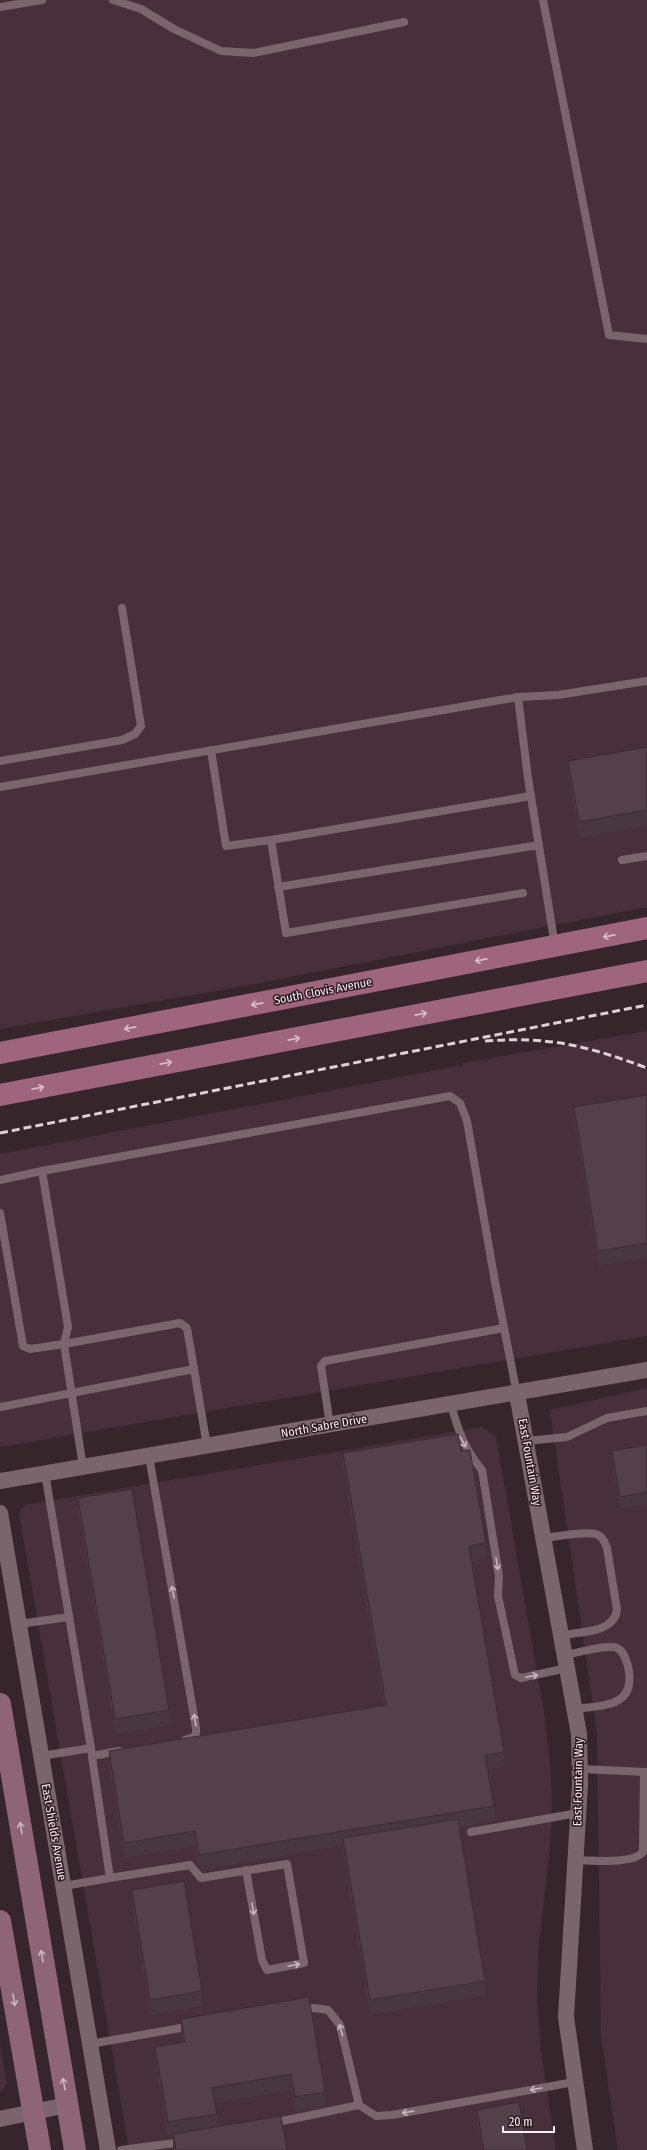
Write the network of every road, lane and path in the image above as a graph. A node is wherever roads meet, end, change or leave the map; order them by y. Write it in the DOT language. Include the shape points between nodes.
graph roads {
  1 [pos="42,0"];
  2 [pos="113,0"];
  3 [pos="543,0"];
  4 [pos="0,7"];
  5 [pos="404,22"];
  6 [pos="647,339"];
  7 [pos="122,608"];
  8 [pos="647,681"];
  9 [pos="518,697"];
  10 [pos="212,750"];
  11 [pos="0,761"];
  12 [pos="0,787"];
  13 [pos="531,796"];
  14 [pos="271,840"];
  15 [pos="539,845"];
  16 [pos="647,856"];
  17 [pos="622,860"];
  18 [pos="278,887"];
  19 [pos="523,893"];
  20 [pos="647,928"];
  21 [pos="555,946"];
  22 [pos="647,971"];
  23 [pos="0,1054"];
  24 [pos="0,1095"];
  25 [pos="42,1171"];
  26 [pos="0,1180"];
  27 [pos="0,1213"];
  28 [pos="504,1328"];
  29 [pos="64,1344"];
  30 [pos="194,1369"];
  31 [pos="647,1370"];
  32 [pos="71,1394"];
  33 [pos="517,1394"];
  34 [pos="451,1405"];
  35 [pos="0,1407"];
  36 [pos="647,1412"];
  37 [pos="330,1425"];
  38 [pos="526,1441"];
  39 [pos="207,1446"];
  40 [pos="149,1456"];
  41 [pos="83,1467"];
  42 [pos="45,1473"];
  43 [pos="0,1481"];
  44 [pos="0,1513"];
  45 [pos="544,1538"];
  46 [pos="69,1617"];
  47 [pos="19,1624"];
  48 [pos="561,1635"];
  49 [pos="566,1662"];
  50 [pos="0,1704"];
  51 [pos="575,1710"];
  52 [pos="175,1742"];
  53 [pos="130,1749"];
  54 [pos="91,1752"];
  55 [pos="41,1756"];
  56 [pos="580,1769"];
  57 [pos="646,1772"];
  58 [pos="578,1813"];
  59 [pos="471,1832"];
  60 [pos="576,1860"];
  61 [pos="246,1870"];
  62 [pos="110,1878"];
  63 [pos="64,1886"];
  64 [pos="0,1920"];
  65 [pos="291,2011"];
  66 [pos="199,2025"];
  67 [pos="90,2044"];
  68 [pos="574,2082"];
  69 [pos="67,2105"];
  70 [pos="359,2105"];
  71 [pos="33,2111"];
  72 [pos="0,2119"];
  73 [pos="268,2124"];
  74 [pos="192,2140"];
  75 [pos="40,2150"];
  76 [pos="75,2150"];
  77 [pos="108,2150"];
  78 [pos="121,2150"];
  79 [pos="585,2150"];
  1 -- 4 [label="lane"];
  2 -- 5 [label="lane" via="142,9 174,29 221,51 253,53"];
  3 -- 6 [label="lane" via="609,335"];
  7 -- 11 [label="lane" via="142,726 135,734 122,740"];
  8 -- 9 [label="lane" via="558,695"];
  9 -- 10 [label="lane"];
  9 -- 13 [label="lane"];
  10 -- 12 [label="lane"];
  10 -- 14 [label="lane" via="226,846"];
  13 -- 14 [label="lane"];
  13 -- 15 [label="lane"];
  14 -- 18 [label="lane"];
  15 -- 18 [label="lane"];
  15 -- 21 [label="lane"];
  16 -- 17 [label="lane"];
  18 -- 19 [label="lane" via="286,933"];
  20 -- 21 [label="main road, South Clovis Avenue, one-way"];
  21 -- 23 [label="main road, South Clovis Avenue, one-way"];
  24 -- 22 [label="main road, one-way"];
  25 -- 26 [label="lane"];
  25 -- 28 [label="lane" via="450,1096 460,1103 467,1121"];
  25 -- 29 [label="lane" via="68,1327"];
  27 -- 29 [label="lane" via="23,1346 30,1349"];
  28 -- 33 [label="lane"];
  28 -- 37 [label="lane" via="325,1361 321,1366"];
  29 -- 30 [label="lane" via="180,1323 187,1328"];
  29 -- 32 [label="lane"];
  30 -- 32 [label="lane"];
  30 -- 39 [label="lane"];
  31 -- 33 [label="street, North Sabre Drive"];
  32 -- 35 [label="lane"];
  32 -- 41 [label="lane"];
  33 -- 34 [label="street, North Sabre Drive"];
  33 -- 38 [label="street, East Fountain Way"];
  34 -- 37 [label="street, North Sabre Drive"];
  34 -- 49 [label="lane, one-way" via="459,1435 482,1470 499,1576 498,1596 515,1675 521,1678"];
  36 -- 38 [label="lane" via="607,1418 567,1437"];
  37 -- 39 [label="street, North Sabre Drive"];
  38 -- 45 [label="street, East Fountain Way"];
  39 -- 40 [label="street, North Sabre Drive"];
  40 -- 41 [label="street, North Sabre Drive"];
  52 -- 40 [label="lane, one-way" via="194,1738 197,1732"];
  41 -- 42 [label="street, North Sabre Drive"];
  42 -- 43 [label="street, North Sabre Drive"];
  42 -- 46 [label="lane"];
  44 -- 47 [label="street, East Shields Avenue"];
  45 -- 48 [label="street, East Fountain Way"];
  45 -- 48 [label="lane" via="594,1534 603,1539 607,1548 617,1610 616,1618 597,1629"];
  46 -- 47 [label="lane"];
  46 -- 54 [label="lane"];
  47 -- 55 [label="street, East Shields Avenue"];
  48 -- 49 [label="street, East Fountain Way"];
  49 -- 51 [label="street, East Fountain Way"];
  49 -- 51 [label="lane" via="609,1647 617,1648 624,1654 629,1673 628,1693 620,1701"];
  69 -- 50 [label="main road, one-way"];
  51 -- 56 [label="street, East Fountain Way"];
  53 -- 54 [label="lane"];
  54 -- 55 [label="lane"];
  54 -- 62 [label="lane"];
  55 -- 63 [label="street, East Shields Avenue"];
  56 -- 57 [label="lane"];
  56 -- 58 [label="street, East Fountain Way"];
  57 -- 60 [label="lane" via="643,1852 636,1859"];
  58 -- 59 [label="lane"];
  58 -- 60 [label="street, East Fountain Way"];
  60 -- 68 [label="street, East Fountain Way" via="566,2017"];
  61 -- 61 [label="lane, one-way" via="266,1970 304,1963 288,1864"];
  61 -- 62 [label="lane" via="201,1878 190,1865"];
  62 -- 63 [label="lane"];
  63 -- 67 [label="street, East Shields Avenue"];
  64 -- 71 [label="main road, one-way"];
  70 -- 65 [label="lane, one-way" via="340,2025 328,2010 314,2008"];
  66 -- 67 [label="lane"];
  67 -- 77 [label="street, East Shields Avenue"];
  68 -- 70 [label="lane, one-way" via="392,2115 376,2116"];
  68 -- 79 [label="street, East Fountain Way"];
  69 -- 71 [label="street"];
  69 -- 76 [label="main road"];
  70 -- 73 [label="lane"];
  71 -- 72 [label="street"];
  71 -- 75 [label="main road"];
  74 -- 78 [label="lane"];
}
